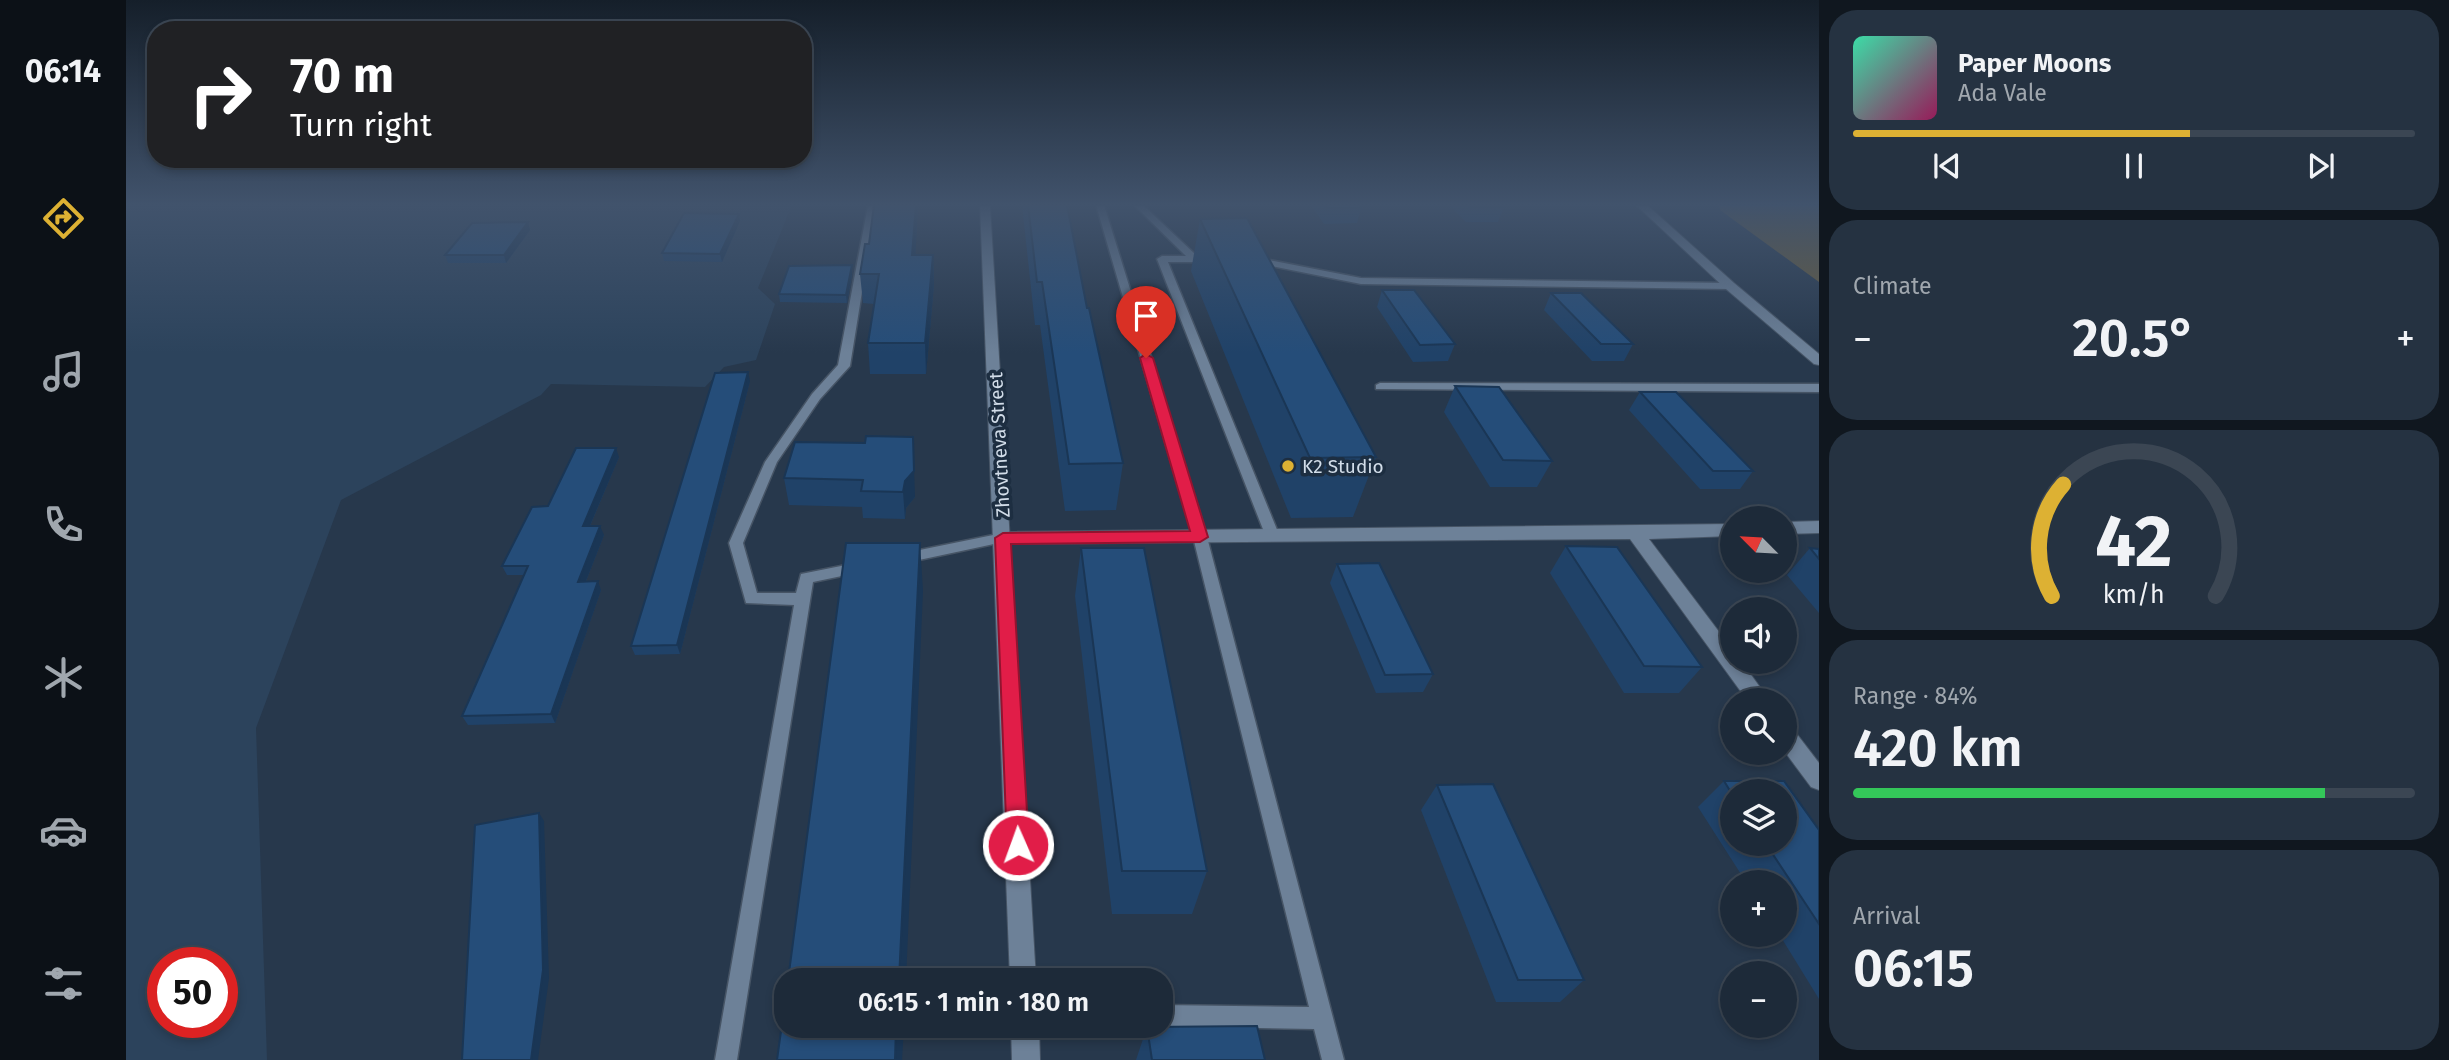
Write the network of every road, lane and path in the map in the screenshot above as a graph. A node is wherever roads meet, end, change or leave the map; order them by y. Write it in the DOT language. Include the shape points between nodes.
graph roads {
  1 [pos="864,254"];
  2 [pos="988,254"];
  3 [pos="1115,254"];
  4 [pos="1189,254"];
  5 [pos="1695,254"];
  6 [pos="1194,259"];
  7 [pos="1221,259"];
  8 [pos="1248,259"];
  9 [pos="1730,286"];
  10 [pos="1819,361"];
  11 [pos="1380,387"];
  12 [pos="1819,388"];
  13 [pos="1819,527"];
  14 [pos="1797,528"];
  15 [pos="1720,530"];
  16 [pos="1635,533"];
  17 [pos="1200,537"];
  18 [pos="1273,537"];
  19 [pos="1003,538"];
  20 [pos="803,599"];
  21 [pos="1750,688"];
  22 [pos="1797,751"];
  23 [pos="1819,780"];
  24 [pos="1022,968"];
  25 [pos="1173,1016"];
  26 [pos="1321,1018"];
  27 [pos="1025,1038"];
  28 [pos="726,1060"];
  29 [pos="1026,1060"];
  30 [pos="1333,1060"];
  1 -- 20 [label="lane" via="844,366 816,397 771,462 736,542 751,599"];
  2 -- 19 [label="street, Zhovtneva Street"];
  3 -- 17 [label="lane"];
  4 -- 6 [label="lane"];
  5 -- 9 [label="street"];
  6 -- 7 [label="lane"];
  6 -- 18 [label="lane" via="1162,259"];
  8 -- 9 [label="lane" via="1361,281"];
  9 -- 10 [label="street"];
  11 -- 12 [label="lane"];
  13 -- 14 [label="street"];
  15 -- 16 [label="street"];
  16 -- 18 [label="street"];
  16 -- 21 [label="street"];
  17 -- 18 [label="street"];
  17 -- 19 [label="street"];
  17 -- 26 [label="lane"];
  19 -- 20 [label="lane" via="806,578"];
  19 -- 24 [label="street, Zhovtneva Street"];
  20 -- 28 [label="lane"];
  22 -- 23 [label="street"];
  25 -- 26 [label="lane"];
  26 -- 30 [label="lane"];
  27 -- 29 [label="street"];
}
